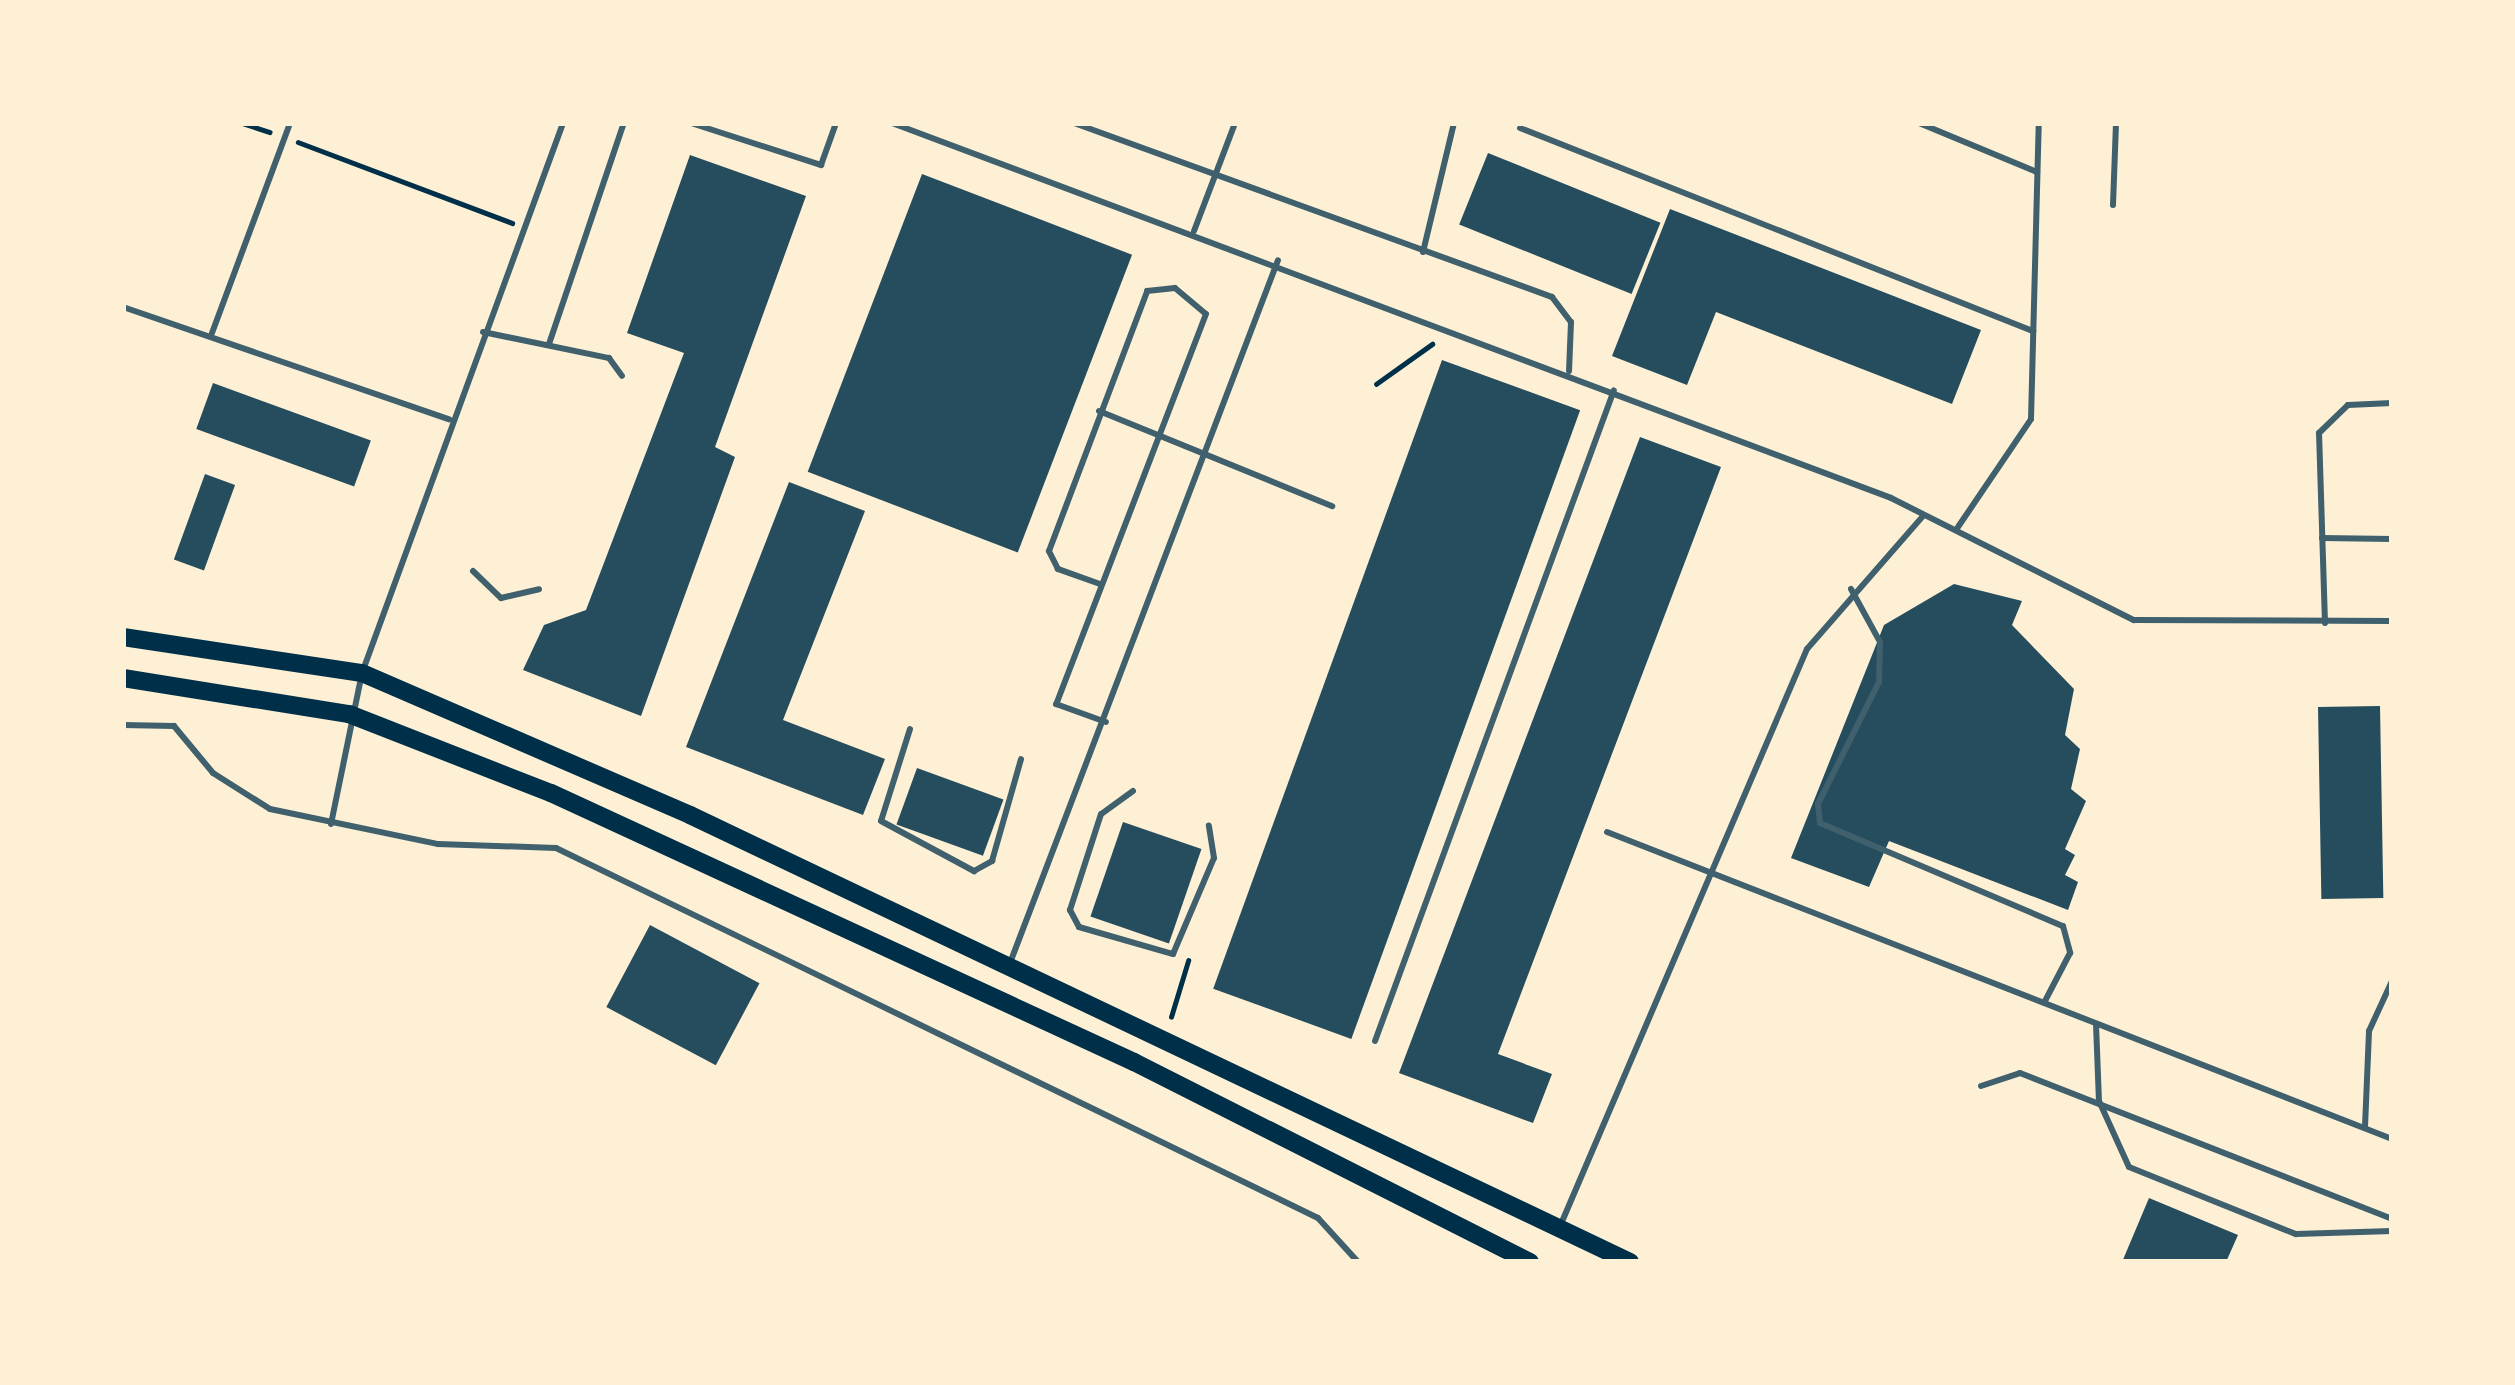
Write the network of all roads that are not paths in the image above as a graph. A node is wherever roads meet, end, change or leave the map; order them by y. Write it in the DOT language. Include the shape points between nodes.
graph roads {
  1 [pos="290,123"];
  2 [pos="563,123"];
  3 [pos="624,123"];
  4 [pos="691,123"];
  5 [pos="836,123"];
  6 [pos="892,123"];
  7 [pos="1074,123"];
  8 [pos="1235,123"];
  9 [pos="1454,123"];
  10 [pos="1919,123"];
  11 [pos="2038,123"];
  12 [pos="2116,123"];
  13 [pos="1520,128"];
  14 [pos="2037,172"];
  15 [pos="1214,177"];
  16 [pos="2113,205"];
  17 [pos="1194,230"];
  18 [pos="1423,252"];
  19 [pos="1278,260"];
  20 [pos="123,307"];
  21 [pos="2033,331"];
  22 [pos="483,332"];
  23 [pos="212,333"];
  24 [pos="549,344"];
  25 [pos="1568,372"];
  26 [pos="622,376"];
  27 [pos="1614,390"];
  28 [pos="2392,403"];
  29 [pos="1100,411"];
  30 [pos="448,419"];
  31 [pos="1156,434"];
  32 [pos="1207,455"];
  33 [pos="1332,506"];
  34 [pos="1923,515"];
  35 [pos="1958,527"];
  36 [pos="2322,538"];
  37 [pos="2392,539"];
  38 [pos="473,571"];
  39 [pos="1100,584"];
  40 [pos="539,589"];
  41 [pos="1851,589"];
  42 [pos="2392,621"];
  43 [pos="2325,622"];
  44 [pos="123,638"];
  45 [pos="362,673"];
  46 [pos="123,678"];
  47 [pos="349,714"];
  48 [pos="1106,722"];
  49 [pos="123,724"];
  50 [pos="910,729"];
  51 [pos="1021,759"];
  52 [pos="1133,790"];
  53 [pos="331,824"];
  54 [pos="1209,825"];
  55 [pos="1607,832"];
  56 [pos="1712,874"];
  57 [pos="1009,966"];
  58 [pos="2392,981"];
  59 [pos="2044,1003"];
  60 [pos="2096,1024"];
  61 [pos="1375,1041"];
  62 [pos="1981,1086"];
  63 [pos="2099,1101"];
  64 [pos="2366,1128"];
  65 [pos="2392,1139"];
  66 [pos="2392,1219"];
  67 [pos="1559,1227"];
  68 [pos="2392,1232"];
  69 [pos="1358,1262"];
  70 [pos="1530,1262"];
  71 [pos="1630,1262"];
  1 -- 23 [label="lane"];
  2 -- 22 [label="lane"];
  3 -- 24 [label="lane"];
  4 -- 5 [label="lane" via="820,165"];
  6 -- 17 [label="lane"];
  7 -- 15 [label="lane"];
  8 -- 15 [label="lane"];
  9 -- 18 [label="lane"];
  10 -- 14 [label="lane"];
  11 -- 14 [label="lane"];
  12 -- 16 [label="lane"];
  13 -- 21 [label="lane"];
  14 -- 21 [label="lane"];
  15 -- 17 [label="lane"];
  15 -- 18 [label="lane"];
  17 -- 19 [label="lane"];
  18 -- 25 [label="lane" via="1552,297 1571,322"];
  19 -- 25 [label="lane"];
  19 -- 32 [label="lane"];
  20 -- 23 [label="lane"];
  21 -- 35 [label="lane" via="2031,419"];
  22 -- 24 [label="lane"];
  22 -- 30 [label="lane"];
  23 -- 30 [label="lane"];
  24 -- 26 [label="lane" via="609,358"];
  25 -- 27 [label="lane"];
  27 -- 34 [label="lane"];
  27 -- 61 [label="lane"];
  28 -- 36 [label="lane" via="2348,405 2319,433"];
  29 -- 31 [label="lane"];
  29 -- 31 [label="lane" via="1147,291 1188,293 1206,314"];
  29 -- 39 [label="lane" via="1049,551 1058,569"];
  30 -- 45 [label="lane"];
  31 -- 32 [label="lane"];
  31 -- 39 [label="lane"];
  32 -- 33 [label="lane"];
  32 -- 48 [label="lane"];
  34 -- 35 [label="lane"];
  34 -- 41 [label="lane"];
  35 -- 43 [label="lane" via="2134,620"];
  36 -- 37 [label="lane"];
  36 -- 43 [label="lane"];
  38 -- 40 [label="lane" via="501,598"];
  39 -- 48 [label="lane" via="1056,704"];
  41 -- 56 [label="lane" via="1781,701"];
  41 -- 59 [label="lane" via="1880,642 1879,682 1818,804 1820,823 2063,926 2070,953"];
  42 -- 43 [label="lane"];
  44 -- 45 [label="main road"];
  45 -- 47 [label="lane"];
  45 -- 57 [label="main road"];
  46 -- 47 [label="main road"];
  47 -- 53 [label="lane"];
  47 -- 70 [label="main road" via="551,793 1090,1042"];
  48 -- 57 [label="lane"];
  49 -- 53 [label="lane" via="174,726 213,772 270,809"];
  50 -- 51 [label="lane" via="880,820 974,871 992,861"];
  52 -- 54 [label="lane" via="1101,814 1073,920 1164,958 1182,946 1214,857"];
  53 -- 69 [label="lane" via="439,844 556,848 1318,1218"];
  55 -- 56 [label="lane"];
  56 -- 59 [label="lane"];
  56 -- 67 [label="lane"];
  57 -- 67 [label="main road"];
  58 -- 64 [label="lane" via="2369,1030"];
  59 -- 60 [label="lane"];
  60 -- 63 [label="lane"];
  60 -- 64 [label="lane"];
  62 -- 63 [label="lane" via="2012,1070"];
  63 -- 66 [label="lane"];
  63 -- 68 [label="lane" via="2129,1167 2296,1234"];
  64 -- 65 [label="lane"];
  67 -- 71 [label="main road"];
}
